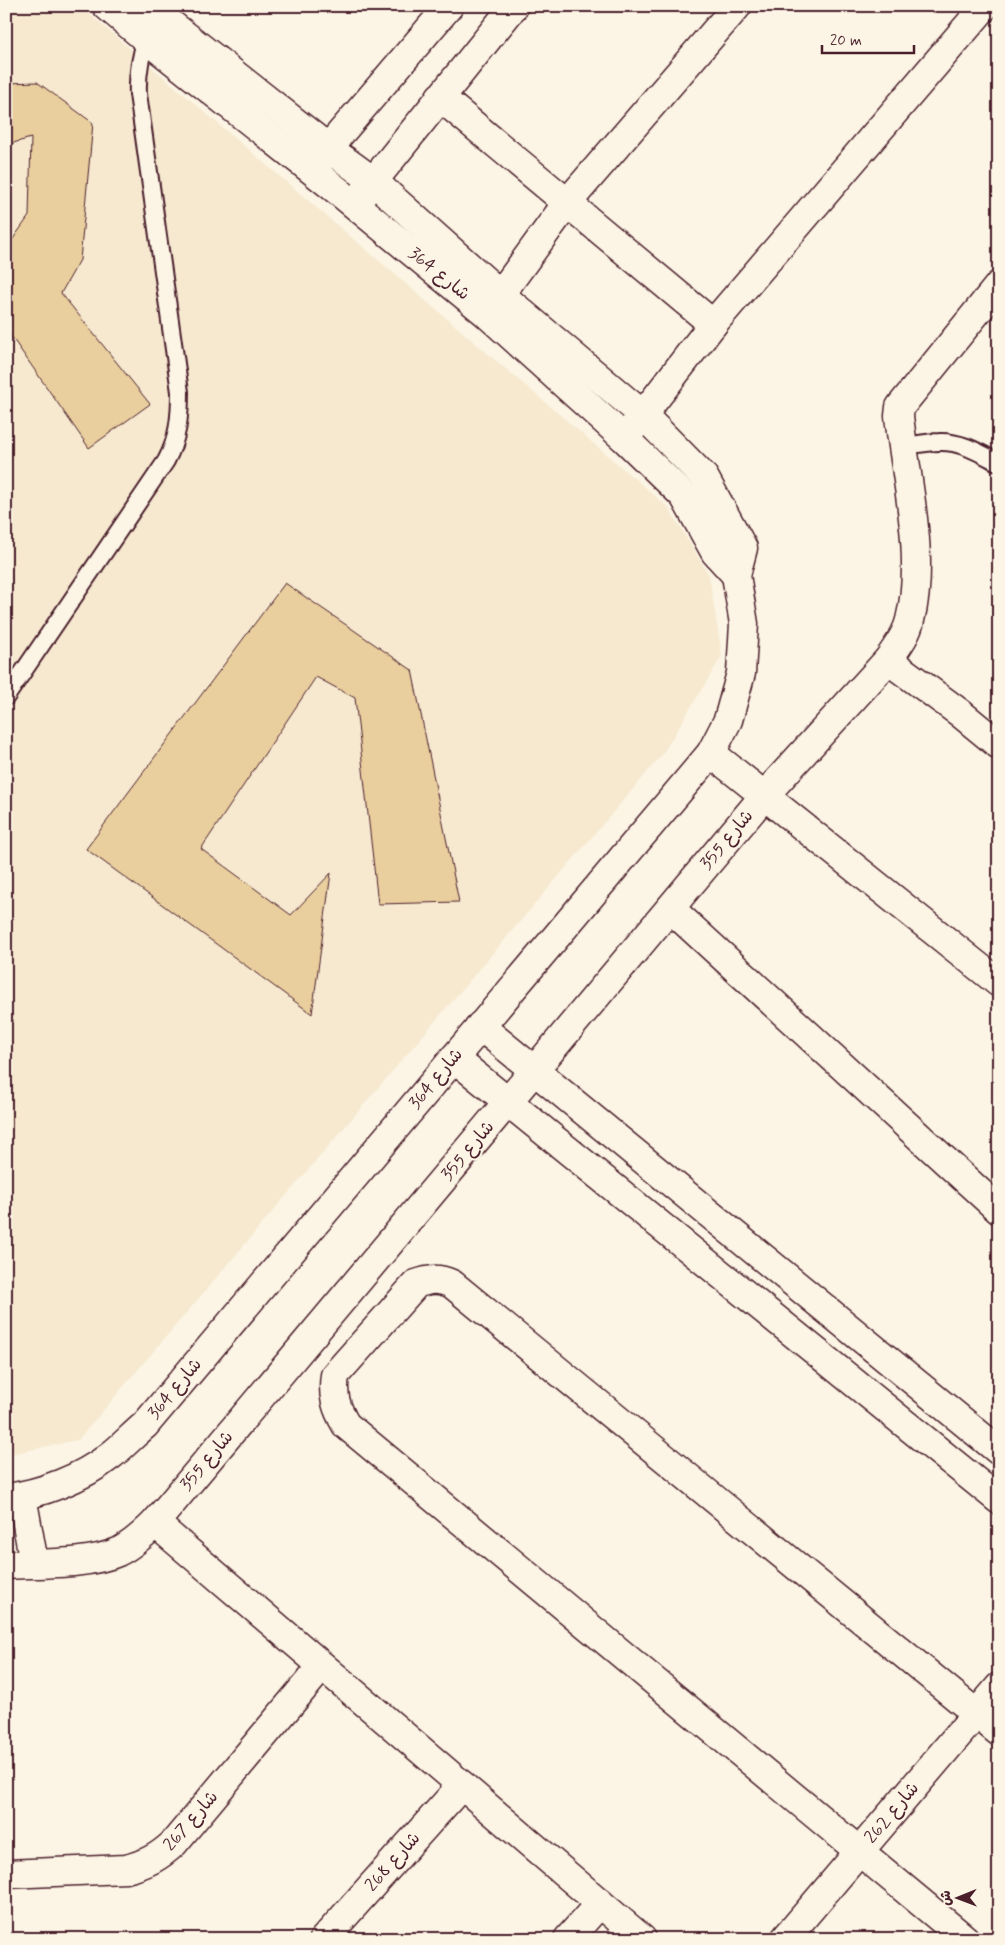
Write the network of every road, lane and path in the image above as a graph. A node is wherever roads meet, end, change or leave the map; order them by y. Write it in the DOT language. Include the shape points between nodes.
graph roads {
  1 [pos="107,6"];
  2 [pos="148,6"];
  3 [pos="449,6"];
  4 [pos="514,6"];
  5 [pos="737,6"];
  6 [pos="985,6"];
  7 [pos="146,39"];
  8 [pos="440,97"];
  9 [pos="328,148"];
  10 [pos="312,170"];
  11 [pos="372,180"];
  12 [pos="567,204"];
  13 [pos="355,205"];
  14 [pos="999,285"];
  15 [pos="493,304"];
  16 [pos="713,324"];
  17 [pos="643,415"];
  18 [pos="624,438"];
  19 [pos="903,446"];
  20 [pos="999,463"];
  21 [pos="736,575"];
  22 [pos="888,660"];
  23 [pos="6,697"];
  24 [pos="999,745"];
  25 [pos="712,754"];
  26 [pos="764,796"];
  27 [pos="671,909"];
  28 [pos="999,983"];
  29 [pos="480,1026"];
  30 [pos="454,1058"];
  31 [pos="534,1070"];
  32 [pos="508,1102"];
  33 [pos="999,1210"];
  34 [pos="999,1451"];
  35 [pos="14,1497"];
  36 [pos="999,1500"];
  37 [pos="155,1523"];
  38 [pos="34,1563"];
  39 [pos="6,1565"];
  40 [pos="322,1666"];
  41 [pos="999,1687"];
  42 [pos="976,1713"];
  43 [pos="999,1732"];
  44 [pos="462,1785"];
  45 [pos="860,1850"];
  46 [pos="6,1874"];
  47 [pos="600,1903"];
  48 [pos="324,1939"];
  49 [pos="568,1939"];
  50 [pos="642,1939"];
  51 [pos="785,1939"];
  52 [pos="965,1939"];
  1 -- 7 [label="street, شارع 364"];
  2 -- 9 [label="street, شارع 364"];
  3 -- 9 [label="street"];
  4 -- 8 [label="street"];
  5 -- 12 [label="street"];
  6 -- 16 [label="street"];
  7 -- 10 [label="street, شارع 364"];
  7 -- 23 [label="lane" via="137,75 138,94 180,392 178,430 166,461"];
  8 -- 11 [label="street"];
  8 -- 12 [label="street"];
  9 -- 10 [label="street"];
  9 -- 11 [label="street, شارع 364"];
  10 -- 13 [label="street, شارع 364"];
  11 -- 13 [label="street"];
  11 -- 15 [label="street, شارع 364"];
  12 -- 15 [label="street"];
  12 -- 16 [label="street"];
  13 -- 15 [label="street, شارع 364"];
  14 -- 19 [label="street, شارع 355" via="900,406"];
  15 -- 17 [label="street, شارع 364"];
  15 -- 18 [label="street, شارع 364"];
  16 -- 17 [label="street"];
  17 -- 18 [label="street"];
  17 -- 21 [label="street, شارع 364" via="704,477 743,548"];
  18 -- 21 [label="street, شارع 364" via="684,496 715,552"];
  19 -- 20 [label="lane" via="953,443"];
  19 -- 22 [label="street, شارع 355" via="916,557 915,589 910,622"];
  21 -- 25 [label="street, شارع 364" via="744,624 741,673 728,720"];
  22 -- 24 [label="street"];
  22 -- 26 [label="street, شارع 355"];
  25 -- 26 [label="street"];
  25 -- 29 [label="street, شارع 364"];
  26 -- 27 [label="street, شارع 355"];
  26 -- 28 [label="street"];
  27 -- 31 [label="street, شارع 355"];
  27 -- 33 [label="street"];
  29 -- 30 [label="street, شارع 364"];
  29 -- 31 [label="street"];
  30 -- 32 [label="street"];
  30 -- 35 [label="street, شارع 364" via="145,1425 109,1457 68,1481"];
  31 -- 32 [label="street, شارع 355"];
  31 -- 34 [label="street"];
  32 -- 36 [label="street"];
  32 -- 37 [label="street, شارع 355"];
  35 -- 38 [label="street"];
  37 -- 38 [label="street, شارع 355" via="119,1552 97,1559"];
  37 -- 40 [label="street"];
  38 -- 39 [label="street, شارع 355"];
  40 -- 44 [label="street"];
  40 -- 46 [label="street, شارع 267" via="161,1856 126,1869"];
  41 -- 42 [label="street, شارع 262"];
  42 -- 43 [label="street"];
  42 -- 45 [label="street, شارع 262"];
  42 -- 45 [label="street" via="452,1284 430,1279 416,1284 335,1376 335,1403 346,1425"];
  44 -- 47 [label="street"];
  44 -- 48 [label="street, شارع 268"];
  45 -- 51 [label="street, شارع 262"];
  45 -- 52 [label="street"];
  47 -- 49 [label="street"];
  47 -- 50 [label="street"];
}
